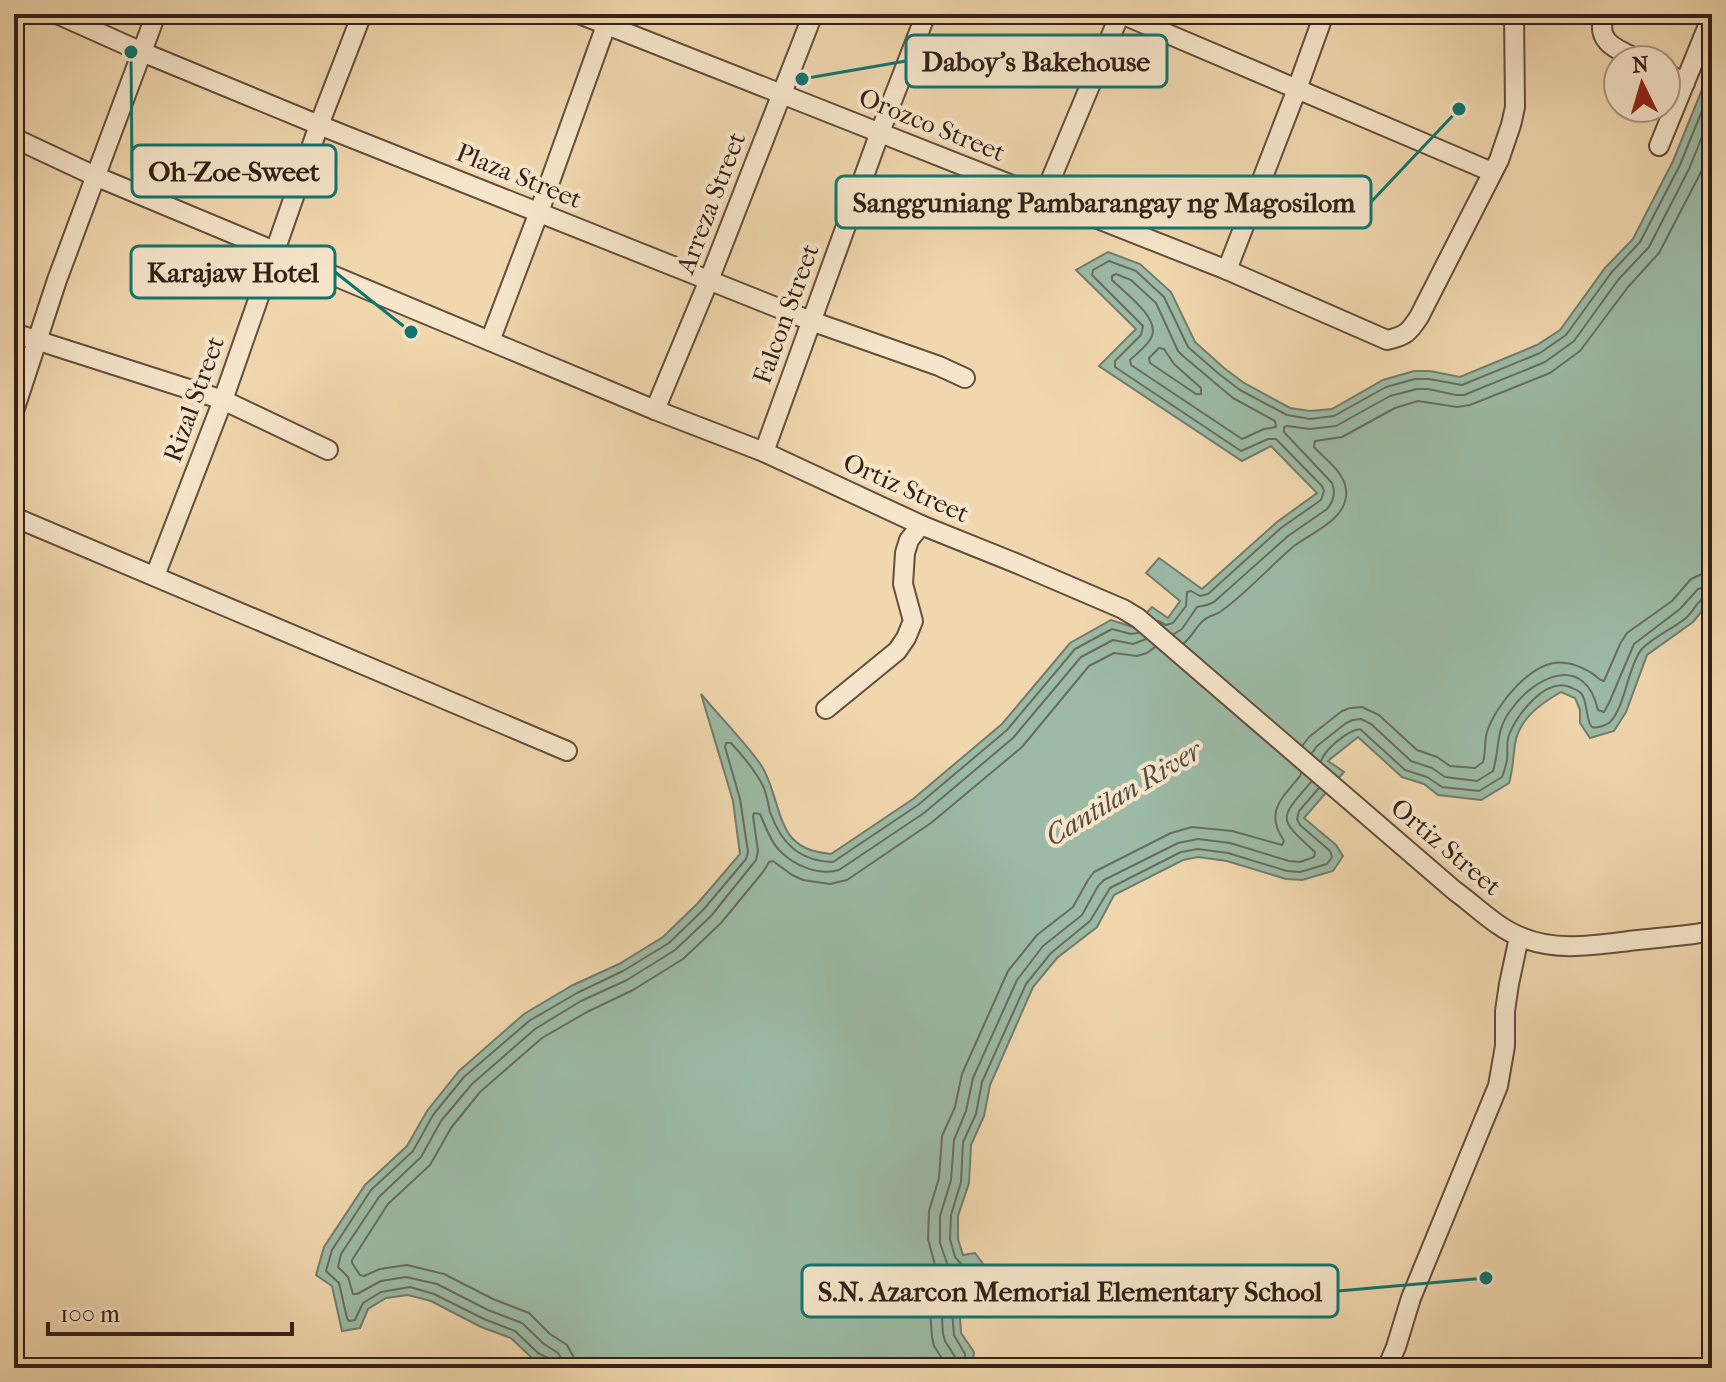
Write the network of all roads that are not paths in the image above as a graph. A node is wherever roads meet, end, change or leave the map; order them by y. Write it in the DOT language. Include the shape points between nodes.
graph roads {
  1 [pos="57,14"];
  2 [pos="156,14"];
  3 [pos="362,14"];
  4 [pos="579,14"];
  5 [pos="813,14"];
  6 [pos="926,14"];
  7 [pos="1121,14"];
  8 [pos="1324,14"];
  9 [pos="1514,14"];
  10 [pos="1605,14"];
  11 [pos="1712,16"];
  12 [pos="608,20"];
  13 [pos="1608,44"];
  14 [pos="142,52"];
  15 [pos="1682,81"];
  16 [pos="1685,83"];
  17 [pos="1297,89"];
  18 [pos="781,94"];
  19 [pos="319,125"];
  20 [pos="880,132"];
  21 [pos="14,138"];
  22 [pos="1659,146"];
  23 [pos="1492,172"];
  24 [pos="95,176"];
  25 [pos="1043,198"];
  26 [pos="539,212"];
  27 [pos="275,250"];
  28 [pos="1227,270"];
  29 [pos="709,280"];
  30 [pos="811,321"];
  31 [pos="14,333"];
  32 [pos="37,341"];
  33 [pos="490,341"];
  34 [pos="965,378"];
  35 [pos="223,400"];
  36 [pos="655,410"];
  37 [pos="14,411"];
  38 [pos="328,450"];
  39 [pos="764,452"];
  40 [pos="14,517"];
  41 [pos="921,525"];
  42 [pos="155,576"];
  43 [pos="826,709"];
  44 [pos="567,751"];
  45 [pos="1712,931"];
  46 [pos="1519,937"];
  47 [pos="1387,1368"];
  1 -- 14 [label="street, Plaza Street"];
  2 -- 14 [label="street"];
  3 -- 19 [label="street, Rizal Street"];
  4 -- 12 [label="street, Orozco Street"];
  5 -- 18 [label="street, Arreza Street"];
  6 -- 20 [label="street, Falcon Street"];
  7 -- 17 [label="street"];
  7 -- 25 [label="street"];
  8 -- 17 [label="street"];
  9 -- 23 [label="street, Orozco Street" via="1515,107"];
  10 -- 13 [label="street" via="1602,29"];
  11 -- 16 [label="street"];
  12 -- 18 [label="street, Orozco Street"];
  12 -- 26 [label="street"];
  14 -- 19 [label="street, Plaza Street"];
  14 -- 24 [label="street"];
  15 -- 16 [label="street"];
  16 -- 22 [label="street"];
  17 -- 23 [label="street"];
  17 -- 28 [label="street"];
  18 -- 20 [label="street, Orozco Street"];
  18 -- 29 [label="street, Arreza Street"];
  19 -- 26 [label="street, Plaza Street"];
  19 -- 27 [label="street, Rizal Street"];
  20 -- 25 [label="street, Orozco Street"];
  20 -- 30 [label="street, Falcon Street"];
  21 -- 24 [label="street, Ortiz Street"];
  23 -- 28 [label="street, Orozco Street" via="1419,317 1399,337 1387,340"];
  24 -- 27 [label="street, Ortiz Street"];
  24 -- 32 [label="street"];
  25 -- 28 [label="street, Orozco Street"];
  26 -- 29 [label="street, Plaza Street"];
  26 -- 33 [label="street"];
  27 -- 33 [label="street, Ortiz Street"];
  27 -- 35 [label="street, Rizal Street"];
  29 -- 30 [label="street, Plaza Street"];
  29 -- 36 [label="street, Arreza Street"];
  30 -- 34 [label="street, Plaza Street"];
  30 -- 39 [label="street, Falcon Street"];
  31 -- 32 [label="street"];
  32 -- 35 [label="street"];
  32 -- 37 [label="street"];
  33 -- 36 [label="street, Ortiz Street"];
  35 -- 38 [label="street"];
  35 -- 42 [label="street, Rizal Street"];
  36 -- 39 [label="street, Ortiz Street"];
  39 -- 41 [label="street, Ortiz Street"];
  40 -- 42 [label="street"];
  41 -- 43 [label="street" via="905,553 903,584 913,621 906,638"];
  41 -- 46 [label="street, Ortiz Street" via="1138,618 1455,891"];
  42 -- 44 [label="street"];
  45 -- 46 [label="street, Ortiz Street" via="1558,946"];
  46 -- 47 [label="street" via="1498,1086"];
}
